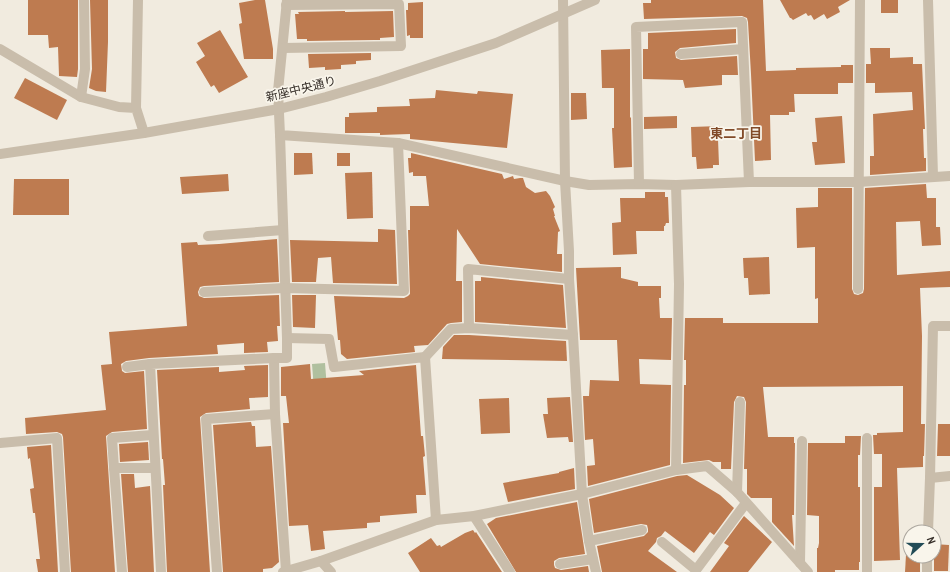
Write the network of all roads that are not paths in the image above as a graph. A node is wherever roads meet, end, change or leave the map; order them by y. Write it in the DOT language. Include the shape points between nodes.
graph roads {
  1 [pos="84,0"];
  2 [pos="138,0"];
  3 [pos="563,0"];
  4 [pos="595,0"];
  5 [pos="860,0"];
  6 [pos="928,0"];
  7 [pos="286,3"];
  8 [pos="563,14"];
  9 [pos="283,48"];
  10 [pos="0,49"];
  11 [pos="744,49"];
  12 [pos="681,54"];
  13 [pos="81,97"];
  14 [pos="136,108"];
  15 [pos="279,109"];
  16 [pos="144,133"];
  17 [pos="280,136"];
  18 [pos="398,143"];
  19 [pos="0,154"];
  20 [pos="933,176"];
  21 [pos="950,176"];
  22 [pos="565,181"];
  23 [pos="750,182"];
  24 [pos="858,182"];
  25 [pos="639,184"];
  26 [pos="676,185"];
  27 [pos="283,230"];
  28 [pos="208,236"];
  29 [pos="569,279"];
  30 [pos="285,288"];
  31 [pos="858,289"];
  32 [pos="204,292"];
  33 [pos="950,326"];
  34 [pos="469,328"];
  35 [pos="573,335"];
  36 [pos="287,338"];
  37 [pos="425,357"];
  38 [pos="274,358"];
  39 [pos="150,364"];
  40 [pos="127,367"];
  41 [pos="740,402"];
  42 [pos="275,414"];
  43 [pos="153,435"];
  44 [pos="867,438"];
  45 [pos="802,441"];
  46 [pos="0,443"];
  47 [pos="114,468"];
  48 [pos="155,468"];
  49 [pos="676,470"];
  50 [pos="950,476"];
  51 [pos="930,478"];
  52 [pos="738,492"];
  53 [pos="582,494"];
  54 [pos="746,502"];
  55 [pos="474,516"];
  56 [pos="436,520"];
  57 [pos="928,524"];
  58 [pos="642,530"];
  59 [pos="589,541"];
  60 [pos="662,542"];
  61 [pos="593,559"];
  62 [pos="321,561"];
  63 [pos="560,564"];
  64 [pos="800,564"];
  65 [pos="696,571"];
  66 [pos="65,572"];
  67 [pos="122,572"];
  68 [pos="161,572"];
  69 [pos="217,572"];
  70 [pos="285,572"];
  71 [pos="331,572"];
  72 [pos="510,572"];
  73 [pos="596,572"];
  74 [pos="808,572"];
  75 [pos="867,572"];
  1 -- 13 [label="street" via="85,69"];
  2 -- 14 [label="street"];
  3 -- 8 [label="street"];
  4 -- 8 [label="street, 新座中央通り"];
  5 -- 24 [label="street"];
  6 -- 20 [label="street"];
  7 -- 9 [label="street"];
  7 -- 9 [label="street" via="399,4 401,46"];
  8 -- 15 [label="street, 新座中央通り" via="496,43 326,97"];
  8 -- 22 [label="street"];
  9 -- 15 [label="street" via="278,91"];
  10 -- 13 [label="street"];
  11 -- 12 [label="street"];
  11 -- 23 [label="street"];
  11 -- 25 [label="street" via="742,22 636,27"];
  13 -- 14 [label="street" via="119,107"];
  14 -- 16 [label="street"];
  15 -- 16 [label="street, 新座中央通り"];
  15 -- 17 [label="street"];
  16 -- 19 [label="street, 新座中央通り"];
  17 -- 18 [label="street"];
  17 -- 27 [label="street"];
  18 -- 22 [label="street"];
  18 -- 30 [label="street" via="404,291"];
  20 -- 21 [label="street"];
  20 -- 24 [label="street"];
  22 -- 25 [label="street" via="589,185"];
  22 -- 29 [label="street"];
  23 -- 24 [label="street"];
  23 -- 26 [label="street"];
  24 -- 31 [label="street"];
  25 -- 26 [label="street"];
  26 -- 49 [label="street" via="679,284"];
  27 -- 28 [label="street"];
  27 -- 30 [label="street"];
  29 -- 34 [label="street" via="468,269"];
  29 -- 35 [label="street"];
  30 -- 32 [label="street"];
  30 -- 36 [label="street"];
  33 -- 51 [label="street" via="933,326"];
  34 -- 35 [label="street"];
  34 -- 37 [label="street" via="451,329"];
  35 -- 53 [label="street"];
  36 -- 37 [label="street" via="329,339 334,367"];
  36 -- 38 [label="street" via="287,358"];
  37 -- 56 [label="street"];
  38 -- 39 [label="street"];
  38 -- 42 [label="street"];
  39 -- 40 [label="street"];
  39 -- 43 [label="street"];
  41 -- 52 [label="street"];
  42 -- 69 [label="street" via="206,419"];
  42 -- 70 [label="street"];
  43 -- 47 [label="street" via="112,438"];
  43 -- 48 [label="street"];
  44 -- 75 [label="street"];
  45 -- 64 [label="street"];
  46 -- 66 [label="street" via="57,438"];
  47 -- 48 [label="street"];
  47 -- 67 [label="street"];
  48 -- 68 [label="street"];
  49 -- 52 [label="street" via="707,466"];
  49 -- 53 [label="street"];
  50 -- 51 [label="street"];
  51 -- 57 [label="street"];
  52 -- 54 [label="street"];
  53 -- 55 [label="street"];
  53 -- 59 [label="street"];
  54 -- 64 [label="street"];
  54 -- 65 [label="street"];
  55 -- 56 [label="street"];
  55 -- 72 [label="street"];
  56 -- 62 [label="street"];
  58 -- 59 [label="street"];
  59 -- 61 [label="street"];
  60 -- 65 [label="street"];
  61 -- 63 [label="street"];
  61 -- 73 [label="street"];
  62 -- 70 [label="street"];
  62 -- 71 [label="street"];
  64 -- 74 [label="street"];
}
